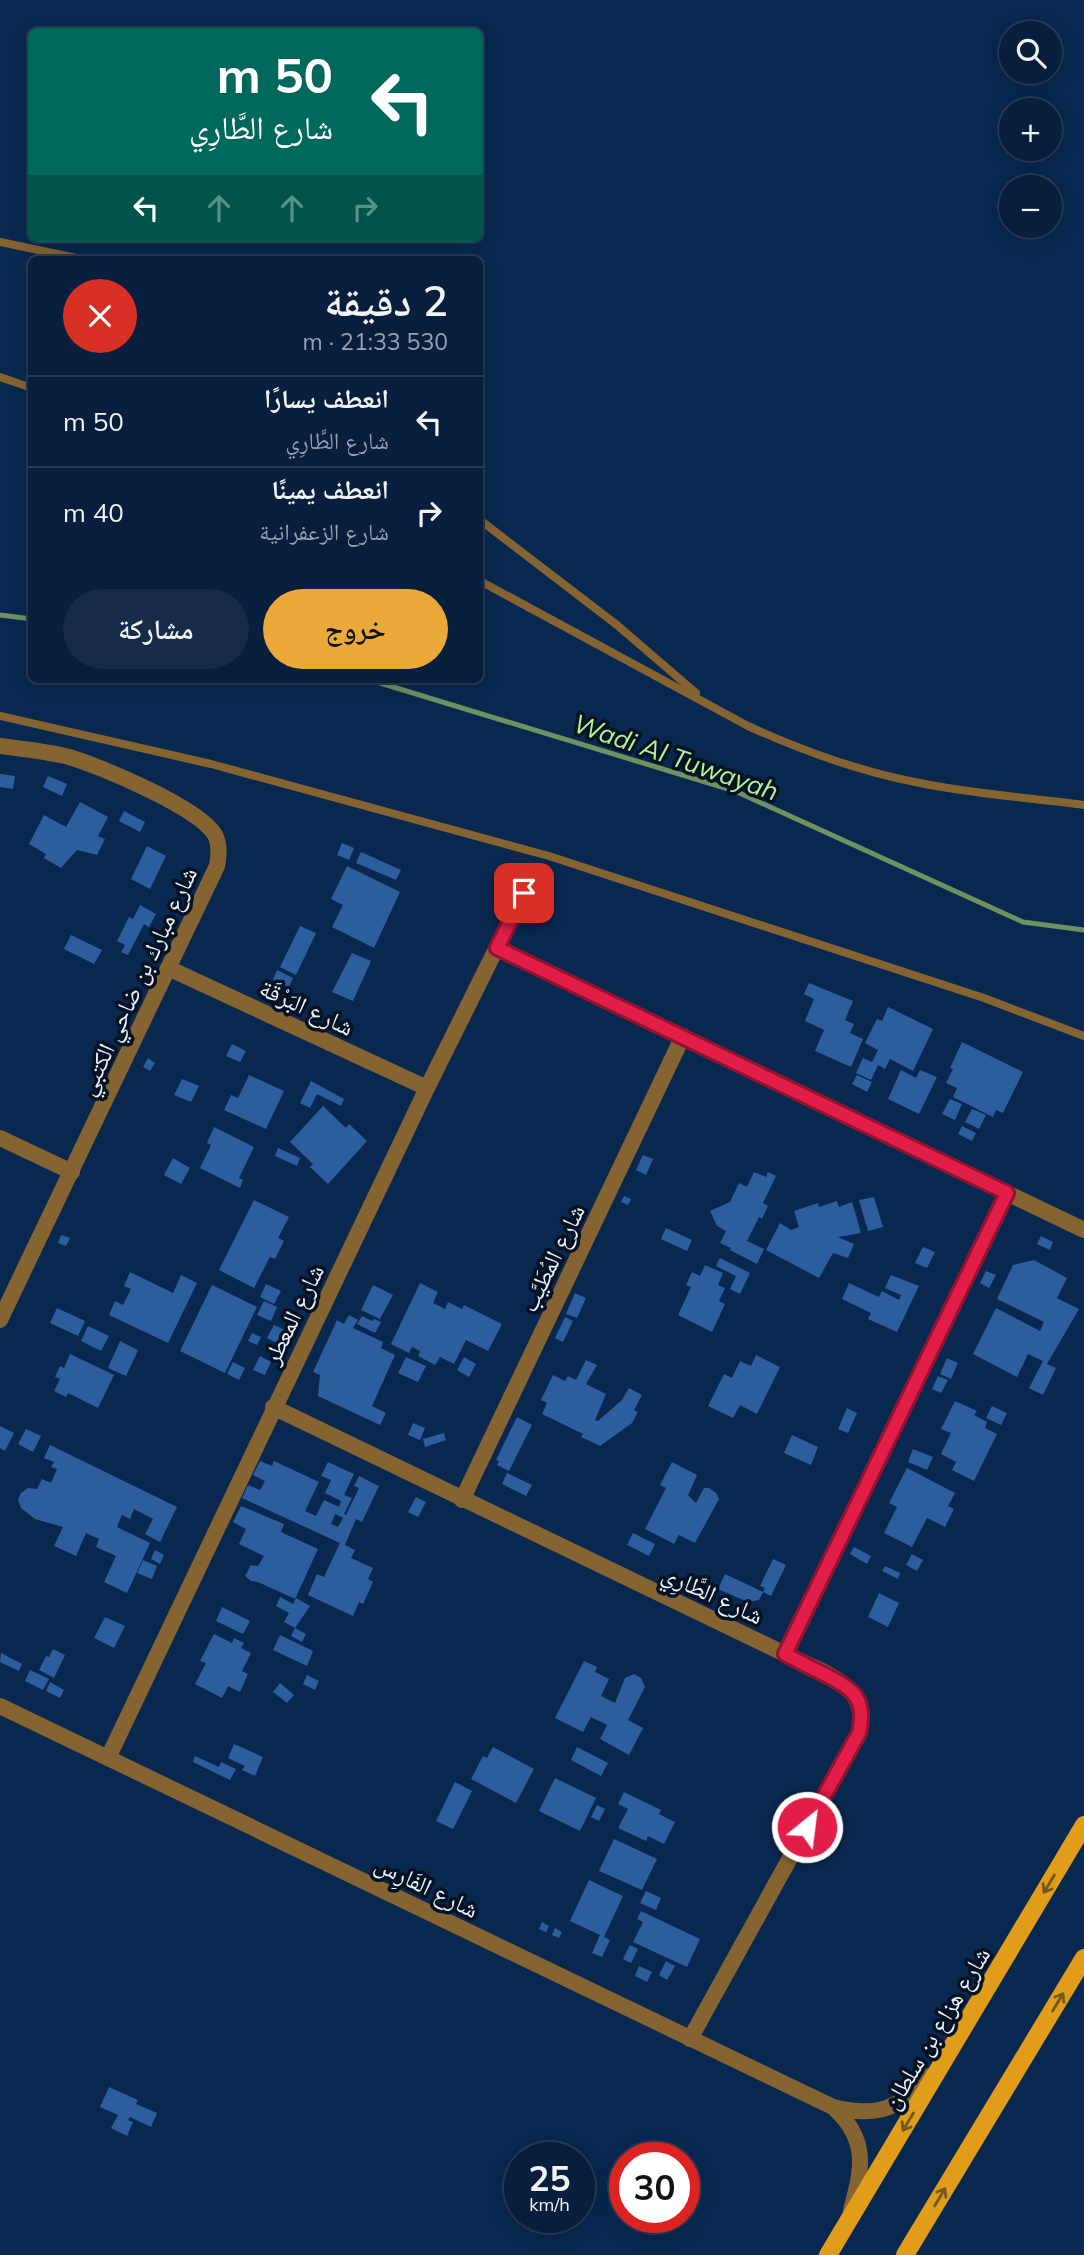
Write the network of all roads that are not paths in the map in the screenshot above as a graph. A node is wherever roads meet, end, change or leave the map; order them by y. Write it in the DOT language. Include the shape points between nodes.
graph roads {
  1 [pos="0,242"];
  2 [pos="67,256"];
  3 [pos="0,377"];
  4 [pos="28,387"];
  5 [pos="483,522"];
  6 [pos="483,583"];
  7 [pos="709,704"];
  8 [pos="0,716"];
  9 [pos="0,746"];
  10 [pos="1084,804"];
  11 [pos="524,893"];
  12 [pos="497,948"];
  13 [pos="168,968"];
  14 [pos="683,1036"];
  15 [pos="1084,1037"];
  16 [pos="427,1088"];
  17 [pos="0,1138"];
  18 [pos="72,1172"];
  19 [pos="1007,1193"];
  20 [pos="1084,1230"];
  21 [pos="0,1320"];
  22 [pos="273,1407"];
  23 [pos="461,1500"];
  24 [pos="785,1654"];
  25 [pos="0,1706"];
  26 [pos="108,1758"];
  27 [pos="1084,1825"];
  28 [pos="1084,1958"];
  29 [pos="690,2039"];
  30 [pos="952,2050"];
  31 [pos="833,2107"];
  32 [pos="847,2223"];
  33 [pos="828,2255"];
  34 [pos="905,2255"];
  1 -- 2 [label="lane"];
  3 -- 4 [label="lane"];
  5 -- 7 [label="lane" via="617,625"];
  6 -- 7 [label="lane"];
  7 -- 10 [label="lane" via="789,744 873,771 919,783"];
  8 -- 15 [label="lane" via="211,764 549,856 984,998"];
  9 -- 13 [label="street, شارع مبارك بن ضاحي الكتبي" via="40,750 81,762 150,791 208,824 216,837 217,866"];
  11 -- 12 [label="street, شارع المعطر"];
  12 -- 14 [label="street"];
  12 -- 16 [label="street, شارع المعطر"];
  13 -- 16 [label="street, شارع البَرْقَة"];
  13 -- 18 [label="street, شارع مبارك بن ضاحي الكتبي"];
  14 -- 19 [label="street"];
  14 -- 23 [label="street, شارع المُطَيَّب"];
  16 -- 22 [label="street, شارع المعطر"];
  17 -- 18 [label="street"];
  18 -- 21 [label="street, شارع مبارك بن ضاحي الكتبي"];
  19 -- 20 [label="street"];
  19 -- 24 [label="street"];
  22 -- 23 [label="street, شارع الطَّارِي"];
  22 -- 26 [label="street, شارع المعطر"];
  23 -- 24 [label="street, شارع الطَّارِي"];
  24 -- 29 [label="street, شارع الطَّارِي" via="848,1687 861,1708 862,1721"];
  25 -- 26 [label="street, شارع الفَارِس"];
  26 -- 29 [label="street, شارع الفَارِس"];
  27 -- 30 [label="main road, شارع هزاع بن سلطان, one-way"];
  34 -- 28 [label="main road, one-way"];
  29 -- 31 [label="street, شارع الفَارِس"];
  30 -- 31 [label="street, شارع الفَارِس" via="900,2103 868,2112"];
  30 -- 32 [label="main road, شارع هزاع بن سلطان, one-way"];
  31 -- 32 [label="street, شارع الفَارِس" via="853,2130 861,2157"];
  32 -- 33 [label="main road, شارع هزاع بن سلطان"];
}
